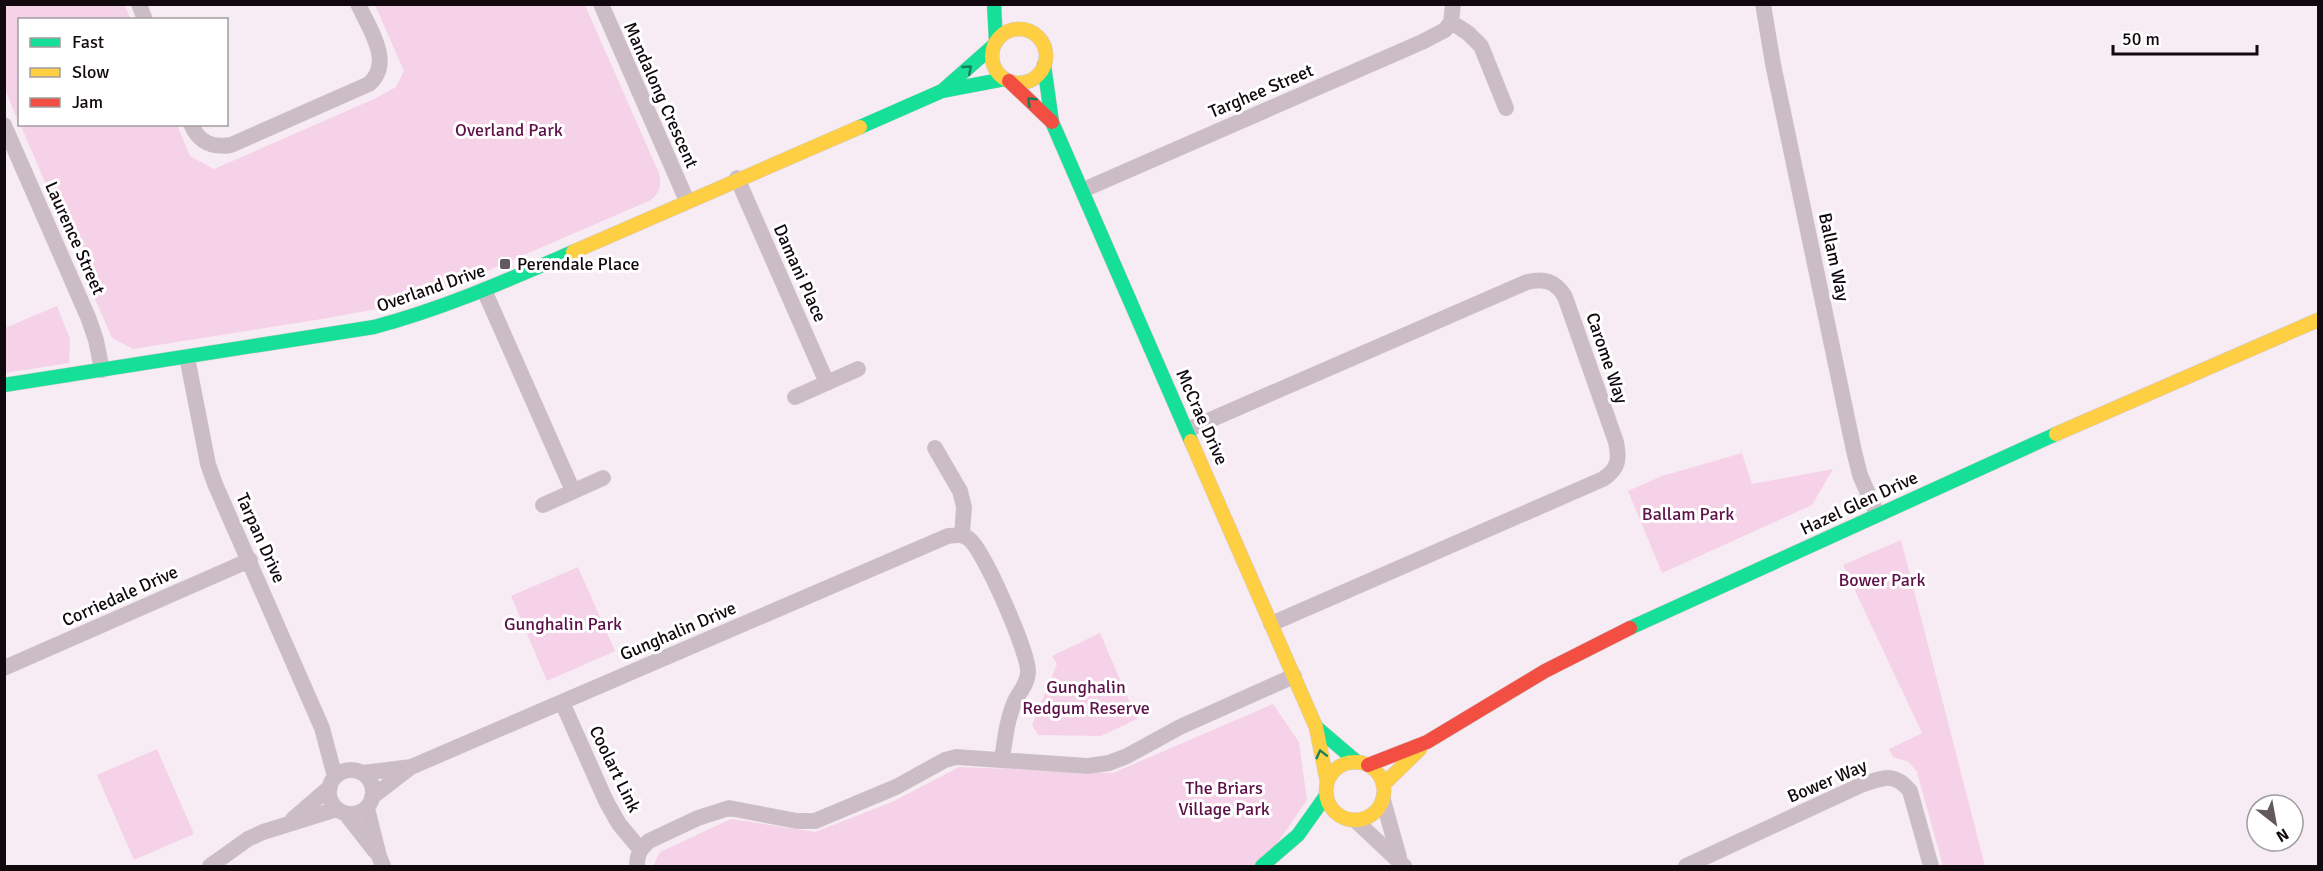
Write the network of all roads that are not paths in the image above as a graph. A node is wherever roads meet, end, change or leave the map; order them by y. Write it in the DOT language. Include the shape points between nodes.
graph roads {
  1 [pos="358,4"];
  2 [pos="601,4"];
  3 [pos="994,4"];
  4 [pos="1453,4"];
  5 [pos="1763,4"];
  6 [pos="1012,13"];
  7 [pos="1451,22"];
  8 [pos="1023,29"];
  9 [pos="995,44"];
  10 [pos="1044,65"];
  11 [pos="1007,80"];
  12 [pos="942,91"];
  13 [pos="1506,108"];
  14 [pos="1052,122"];
  15 [pos="4,125"];
  16 [pos="192,126"];
  17 [pos="737,178"];
  18 [pos="1083,190"];
  19 [pos="687,201"];
  20 [pos="484,290"];
  21 [pos="2319,320"];
  22 [pos="187,357"];
  23 [pos="858,369"];
  24 [pos="102,370"];
  25 [pos="827,383"];
  26 [pos="4,386"];
  27 [pos="795,397"];
  28 [pos="1187,430"];
  29 [pos="935,448"];
  30 [pos="603,478"];
  31 [pos="573,491"];
  32 [pos="543,505"];
  33 [pos="1877,514"];
  34 [pos="962,535"];
  35 [pos="250,560"];
  36 [pos="1271,624"];
  37 [pos="4,668"];
  38 [pos="1294,676"];
  39 [pos="562,702"];
  40 [pos="1316,727"];
  41 [pos="1426,742"];
  42 [pos="1002,759"];
  43 [pos="1363,763"];
  44 [pos="411,767"];
  45 [pos="344,777"];
  46 [pos="1327,781"];
  47 [pos="1383,792"];
  48 [pos="1325,797"];
  49 [pos="370,802"];
  50 [pos="341,812"];
  51 [pos="1349,819"];
  52 [pos="288,823"];
  53 [pos="1298,835"];
  54 [pos="640,849"];
  55 [pos="381,861"];
  56 [pos="1402,863"];
  57 [pos="1695,865"];
  58 [pos="210,867"];
  59 [pos="637,867"];
  60 [pos="1262,867"];
  61 [pos="1931,867"];
  1 -- 16 [label="street" via="381,63 369,84 231,145 208,145"];
  2 -- 19 [label="street, Mandalong Crescent"];
  3 -- 9 [label="street"];
  4 -- 7 [label="street"];
  5 -- 33 [label="street, Ballam Way" via="1854,451"];
  6 -- 8 [label="street"];
  7 -- 13 [label="street" via="1481,46"];
  7 -- 18 [label="street, Targhee Street" via="1445,30 1422,42"];
  8 -- 9 [label="street" via="1008,31"];
  8 -- 10 [label="street" via="1032,32 1044,46"];
  9 -- 11 [label="street" via="993,64"];
  12 -- 9 [label="street, Overland Drive, one-way"];
  10 -- 11 [label="street" via="1026,82"];
  10 -- 14 [label="street, McCrae Drive"];
  11 -- 12 [label="street, Overland Drive"];
  14 -- 11 [label="street, McCrae Drive, one-way"];
  12 -- 17 [label="street, Overland Drive"];
  14 -- 18 [label="street, McCrae Drive"];
  15 -- 24 [label="street, Laurence Street" via="88,317"];
  17 -- 19 [label="street, Overland Drive"];
  17 -- 25 [label="street, Damani Place"];
  18 -- 28 [label="street, McCrae Drive"];
  19 -- 20 [label="street, Overland Drive"];
  20 -- 22 [label="street, Overland Drive" via="374,327"];
  20 -- 31 [label="street"];
  21 -- 33 [label="street, Hazel Glen Drive"];
  22 -- 24 [label="street, Overland Drive"];
  22 -- 35 [label="street, Tarpan Drive" via="208,464"];
  23 -- 25 [label="street"];
  24 -- 26 [label="street, Overland Drive"];
  25 -- 27 [label="street"];
  28 -- 36 [label="street, McCrae Drive"];
  28 -- 36 [label="street, Carome Way" via="1527,282 1550,281 1565,297 1616,442 1616,468 1603,479"];
  29 -- 34 [label="street" via="960,491 964,507"];
  30 -- 31 [label="street"];
  31 -- 32 [label="street"];
  33 -- 41 [label="street, Hazel Glen Drive" via="1606,639"];
  34 -- 39 [label="street, Gunghalin Drive" via="948,536"];
  34 -- 42 [label="street" via="982,555 1029,668 1006,730"];
  35 -- 37 [label="street, Corriedale Drive"];
  35 -- 45 [label="street, Tarpan Drive"];
  36 -- 38 [label="street, McCrae Drive"];
  38 -- 40 [label="street, McCrae Drive"];
  38 -- 42 [label="street" via="1109,763 1088,766"];
  39 -- 44 [label="street, Gunghalin Drive"];
  39 -- 54 [label="street, Coolart Link" via="606,801"];
  40 -- 43 [label="street, McCrae Drive"];
  46 -- 40 [label="street, McCrae Drive, one-way"];
  41 -- 43 [label="street, Hazel Glen Drive"];
  41 -- 47 [label="street, Hazel Glen Drive"];
  42 -- 54 [label="street" via="963,756 945,760 896,787 815,821 744,809 717,810 657,837"];
  43 -- 46 [label="street" via="1339,766"];
  43 -- 47 [label="street" via="1375,770"];
  44 -- 45 [label="street, Gunghalin Drive"];
  44 -- 49 [label="street, Gunghalin Drive"];
  45 -- 49 [label="street" via="371,783"];
  45 -- 50 [label="street" via="330,799"];
  45 -- 52 [label="street"];
  46 -- 48 [label="street"];
  47 -- 51 [label="street" via="1373,814"];
  47 -- 56 [label="street"];
  48 -- 51 [label="street" via="1329,805"];
  48 -- 53 [label="street"];
  49 -- 50 [label="street" via="361,812"];
  49 -- 55 [label="street"];
  50 -- 52 [label="street"];
  50 -- 55 [label="street"];
  51 -- 53 [label="street"];
  51 -- 56 [label="street"];
  52 -- 58 [label="street" via="248,839"];
  53 -- 60 [label="street"];
  54 -- 59 [label="street"];
  57 -- 61 [label="street, Bower Way" via="1861,785 1886,777 1903,782 1910,791"];
}
